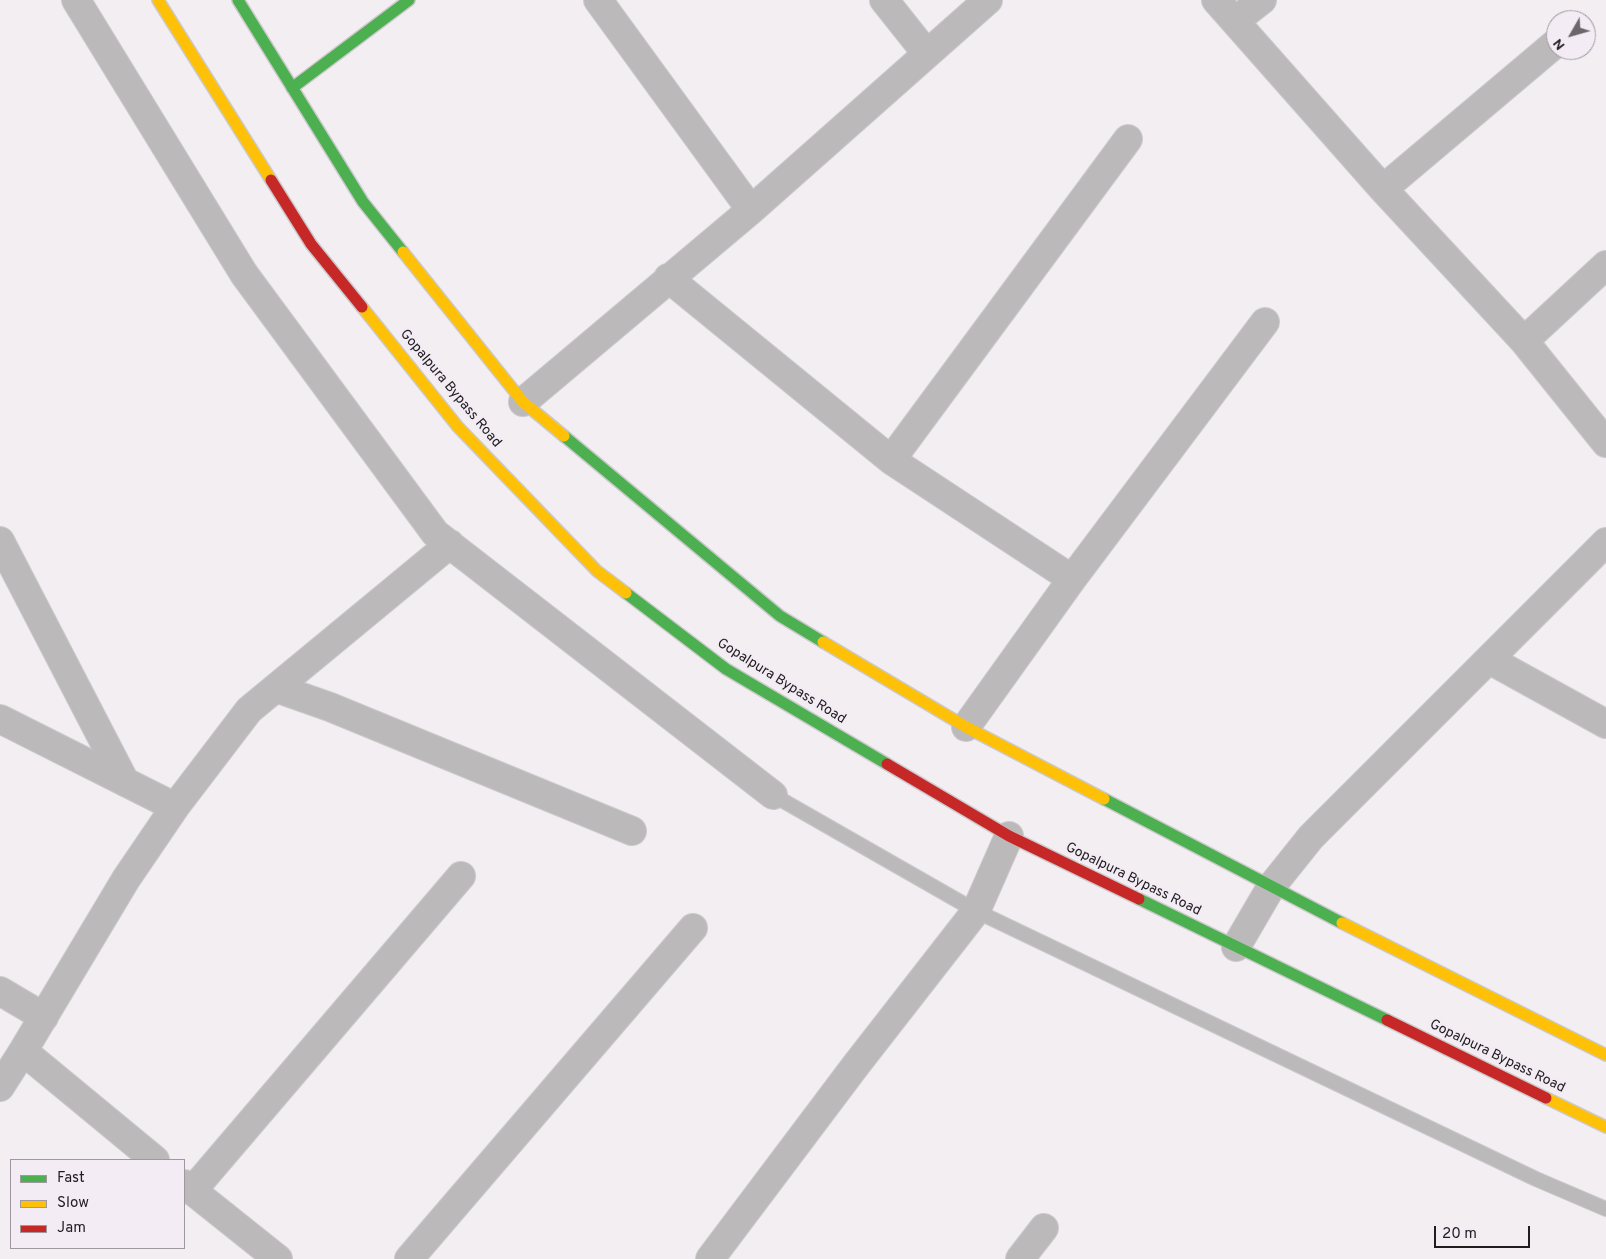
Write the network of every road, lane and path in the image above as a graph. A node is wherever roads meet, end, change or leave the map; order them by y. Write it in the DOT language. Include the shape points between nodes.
graph roads {
  1 [pos="76,0"];
  2 [pos="158,0"];
  3 [pos="238,0"];
  4 [pos="409,0"];
  5 [pos="598,0"];
  6 [pos="884,0"];
  7 [pos="988,0"];
  8 [pos="1216,0"];
  9 [pos="1262,0"];
  10 [pos="1235,21"];
  11 [pos="1546,51"];
  12 [pos="927,54"];
  13 [pos="292,88"];
  14 [pos="1128,139"];
  15 [pos="1384,189"];
  16 [pos="751,210"];
  17 [pos="1606,265"];
  18 [pos="668,278"];
  19 [pos="1265,322"];
  20 [pos="1524,341"];
  21 [pos="523,402"];
  22 [pos="1606,443"];
  23 [pos="891,460"];
  24 [pos="0,541"];
  25 [pos="1606,542"];
  26 [pos="450,544"];
  27 [pos="1072,579"];
  28 [pos="1490,660"];
  29 [pos="276,688"];
  30 [pos="0,718"];
  31 [pos="1606,724"];
  32 [pos="966,727"];
  33 [pos="125,782"];
  34 [pos="773,795"];
  35 [pos="175,807"];
  36 [pos="632,831"];
  37 [pos="1009,836"];
  38 [pos="461,876"];
  39 [pos="1270,886"];
  40 [pos="976,910"];
  41 [pos="693,928"];
  42 [pos="1236,947"];
  43 [pos="0,991"];
  44 [pos="44,1017"];
  45 [pos="23,1051"];
  46 [pos="1606,1055"];
  47 [pos="0,1087"];
  48 [pos="1606,1127"];
  49 [pos="154,1159"];
  50 [pos="188,1188"];
  51 [pos="1606,1209"];
  52 [pos="1044,1228"];
  53 [pos="278,1259"];
  54 [pos="409,1259"];
  55 [pos="710,1259"];
  56 [pos="1020,1259"];
  1 -- 26 [label="street" via="244,274 435,533"];
  2 -- 37 [label="street, Gopalpura Bypass Road" via="311,244 458,427 597,571 726,669"];
  3 -- 13 [label="street"];
  4 -- 13 [label="street"];
  5 -- 16 [label="street"];
  6 -- 12 [label="street"];
  7 -- 12 [label="street"];
  8 -- 10 [label="street"];
  9 -- 10 [label="street"];
  10 -- 15 [label="street"];
  11 -- 15 [label="street"];
  12 -- 16 [label="street"];
  13 -- 21 [label="street" via="363,202"];
  14 -- 23 [label="street"];
  15 -- 20 [label="street"];
  16 -- 18 [label="street"];
  17 -- 20 [label="street"];
  18 -- 21 [label="street"];
  18 -- 23 [label="street"];
  19 -- 27 [label="street"];
  20 -- 22 [label="street"];
  21 -- 32 [label="street" via="780,616"];
  23 -- 27 [label="street"];
  24 -- 33 [label="street"];
  25 -- 28 [label="street"];
  26 -- 29 [label="street"];
  26 -- 34 [label="street"];
  27 -- 32 [label="street"];
  28 -- 31 [label="street"];
  28 -- 39 [label="street" via="1311,837"];
  29 -- 35 [label="street" via="249,710"];
  29 -- 36 [label="street"];
  30 -- 33 [label="street"];
  32 -- 39 [label="street"];
  33 -- 35 [label="street"];
  34 -- 40 [label="lane"];
  35 -- 44 [label="street" via="126,879"];
  37 -- 40 [label="street"];
  37 -- 42 [label="street, Gopalpura Bypass Road"];
  38 -- 50 [label="street"];
  39 -- 42 [label="street"];
  39 -- 46 [label="street"];
  40 -- 51 [label="lane" via="1536,1179"];
  40 -- 55 [label="street"];
  41 -- 54 [label="street"];
  42 -- 48 [label="street, Gopalpura Bypass Road"];
  43 -- 44 [label="street"];
  44 -- 45 [label="street"];
  45 -- 47 [label="street"];
  45 -- 49 [label="street"];
  50 -- 53 [label="street"];
  52 -- 56 [label="street"];
}
